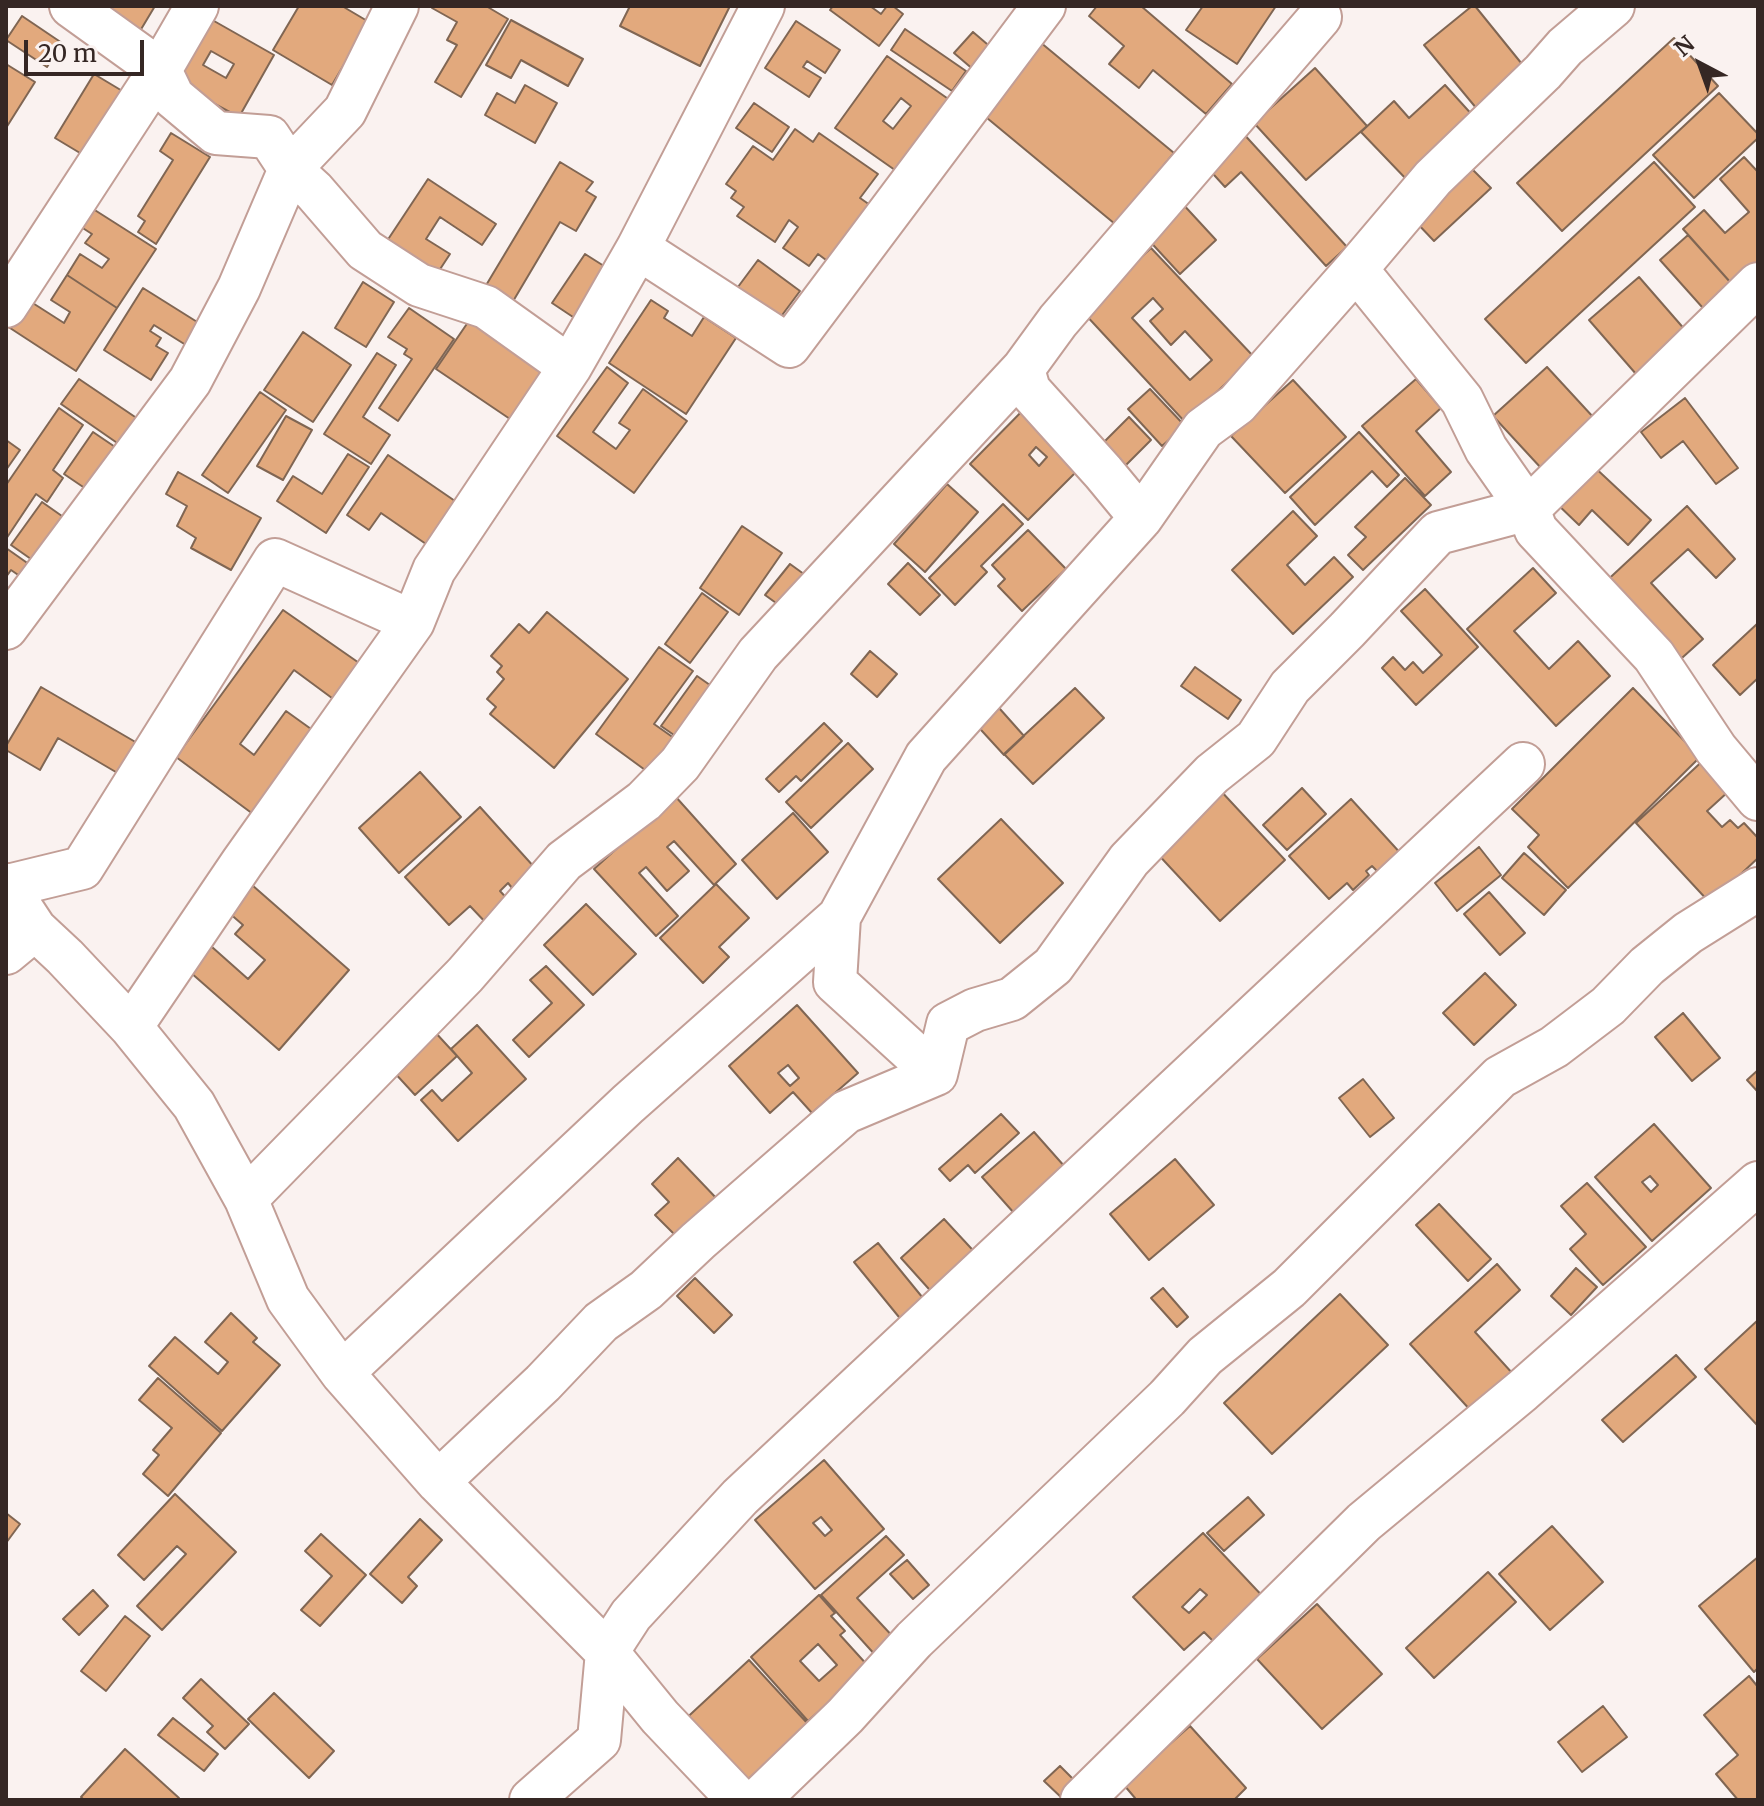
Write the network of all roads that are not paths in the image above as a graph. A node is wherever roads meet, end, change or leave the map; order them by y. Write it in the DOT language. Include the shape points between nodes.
graph roads {
  1 [pos="71,6"];
  2 [pos="197,6"];
  3 [pos="397,6"];
  4 [pos="763,6"];
  5 [pos="1044,6"];
  6 [pos="1561,6"];
  7 [pos="1570,6"];
  8 [pos="1613,6"];
  9 [pos="1324,10"];
  10 [pos="160,70"];
  11 [pos="290,169"];
  12 [pos="638,248"];
  13 [pos="1356,269"];
  14 [pos="1758,284"];
  15 [pos="6,306"];
  16 [pos="570,367"];
  17 [pos="1023,369"];
  18 [pos="1528,509"];
  19 [pos="1141,518"];
  20 [pos="413,622"];
  21 [pos="6,628"];
  22 [pos="1669,679"];
  23 [pos="1523,764"];
  24 [pos="1758,778"];
  25 [pos="1758,799"];
  26 [pos="7,885"];
  27 [pos="1758,889"];
  28 [pos="1758,902"];
  29 [pos="839,917"];
  30 [pos="1714,938"];
  31 [pos="20,941"];
  32 [pos="131,1027"];
  33 [pos="936,1074"];
  34 [pos="1758,1183"];
  35 [pos="246,1199"];
  36 [pos="342,1373"];
  37 [pos="438,1482"];
  38 [pos="607,1652"];
  39 [pos="531,1800"];
  40 [pos="739,1800"];
  41 [pos="758,1800"];
  42 [pos="1082,1800"];
  1 -- 10 [label="street"];
  2 -- 10 [label="street"];
  3 -- 11 [label="street" via="345,111"];
  4 -- 12 [label="street"];
  5 -- 12 [label="street" via="789,346"];
  6 -- 7 [label="street"];
  8 -- 13 [label="street" via="1433,178"];
  9 -- 17 [label="street" via="1058,321"];
  10 -- 11 [label="street" via="173,97 216,133 269,137"];
  10 -- 15 [label="street"];
  11 -- 16 [label="street" via="365,250 419,285 486,307"];
  11 -- 21 [label="street" via="239,288 190,381"];
  12 -- 16 [label="street"];
  13 -- 18 [label="street" via="1462,400 1486,449"];
  13 -- 19 [label="street" via="1237,404 1203,429"];
  14 -- 18 [label="street"];
  16 -- 20 [label="street" via="434,570"];
  17 -- 19 [label="street" via="1029,390"];
  17 -- 35 [label="street" via="758,654 680,764 644,801 564,861 465,975"];
  18 -- 22 [label="street" via="1536,530 1654,656"];
  18 -- 33 [label="street" via="1438,533 1290,687 1256,739 1212,774 1129,860 1053,966 1012,999 948,1024"];
  19 -- 29 [label="street" via="926,757"];
  20 -- 26 [label="street" via="275,560 82,868"];
  20 -- 32 [label="street"];
  22 -- 24 [label="street"];
  22 -- 25 [label="street"];
  23 -- 38 [label="street" via="740,1497 631,1615"];
  26 -- 31 [label="street"];
  27 -- 41 [label="street" via="1688,933 1554,1047 1500,1077 1289,1288 1205,1356"];
  28 -- 30 [label="street"];
  29 -- 33 [label="street" via="835,982"];
  29 -- 36 [label="street" via="628,1104"];
  31 -- 32 [label="street" via="65,957"];
  32 -- 35 [label="street" via="194,1105"];
  33 -- 37 [label="street" via="846,1112 646,1290 601,1322"];
  34 -- 42 [label="street" via="1364,1522"];
  35 -- 36 [label="street" via="288,1299"];
  36 -- 37 [label="street"];
  37 -- 38 [label="street"];
  38 -- 39 [label="street" via="599,1740"];
  38 -- 40 [label="street"];
}
